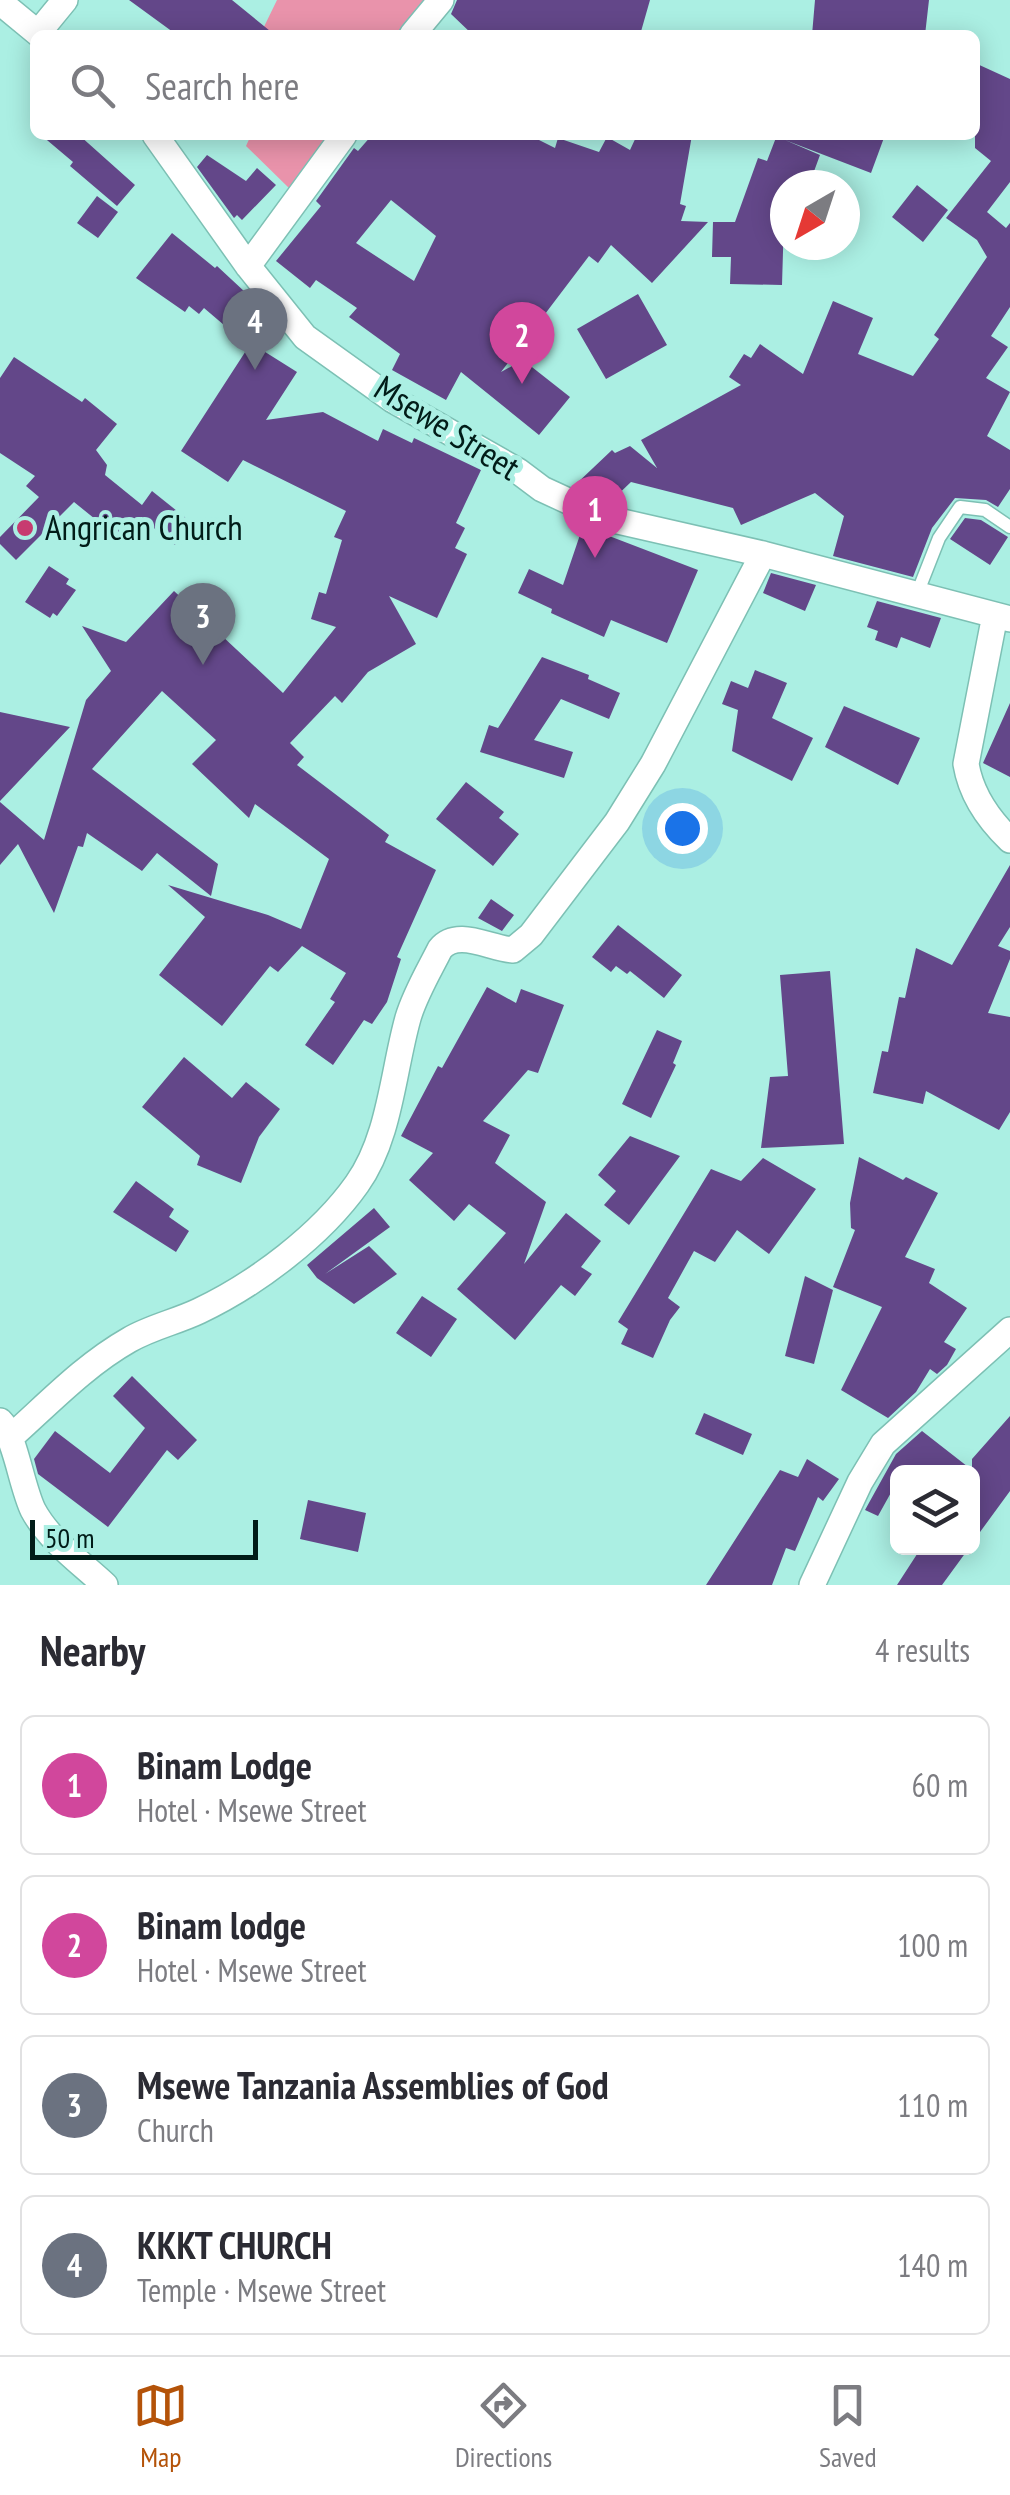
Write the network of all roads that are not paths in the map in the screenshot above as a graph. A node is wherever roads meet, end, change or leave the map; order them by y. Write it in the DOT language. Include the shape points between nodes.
graph roads {
  1 [pos="65,0"];
  2 [pos="441,0"];
  3 [pos="0,2"];
  4 [pos="34,30"];
  5 [pos="42,30"];
  6 [pos="416,30"];
  7 [pos="160,140"];
  8 [pos="340,140"];
  9 [pos="248,266"];
  10 [pos="1010,527"];
  11 [pos="762,554"];
  12 [pos="917,594"];
  13 [pos="1006,614"];
  14 [pos="1010,840"];
  15 [pos="1010,1330"];
  16 [pos="6,1429"];
  17 [pos="105,1585"];
  18 [pos="812,1585"];
  1 -- 5 [label="street"];
  2 -- 6 [label="street"];
  3 -- 4 [label="street"];
  7 -- 9 [label="street, Msewe Street"];
  8 -- 9 [label="street"];
  9 -- 11 [label="street, Msewe Street" via="305,337 393,400 542,489 605,518"];
  10 -- 12 [label="lane" via="985,510 960,507 939,538"];
  11 -- 12 [label="street, Msewe Street"];
  11 -- 16 [label="street" via="653,764 531,934 513,950 458,937 440,949 408,1015 371,1158 313,1236 197,1312 114,1350"];
  12 -- 13 [label="street, Msewe Street"];
  13 -- 14 [label="street" via="966,764 990,820"];
  15 -- 18 [label="street" via="883,1444"];
  16 -- 17 [label="street" via="35,1514"];
}
